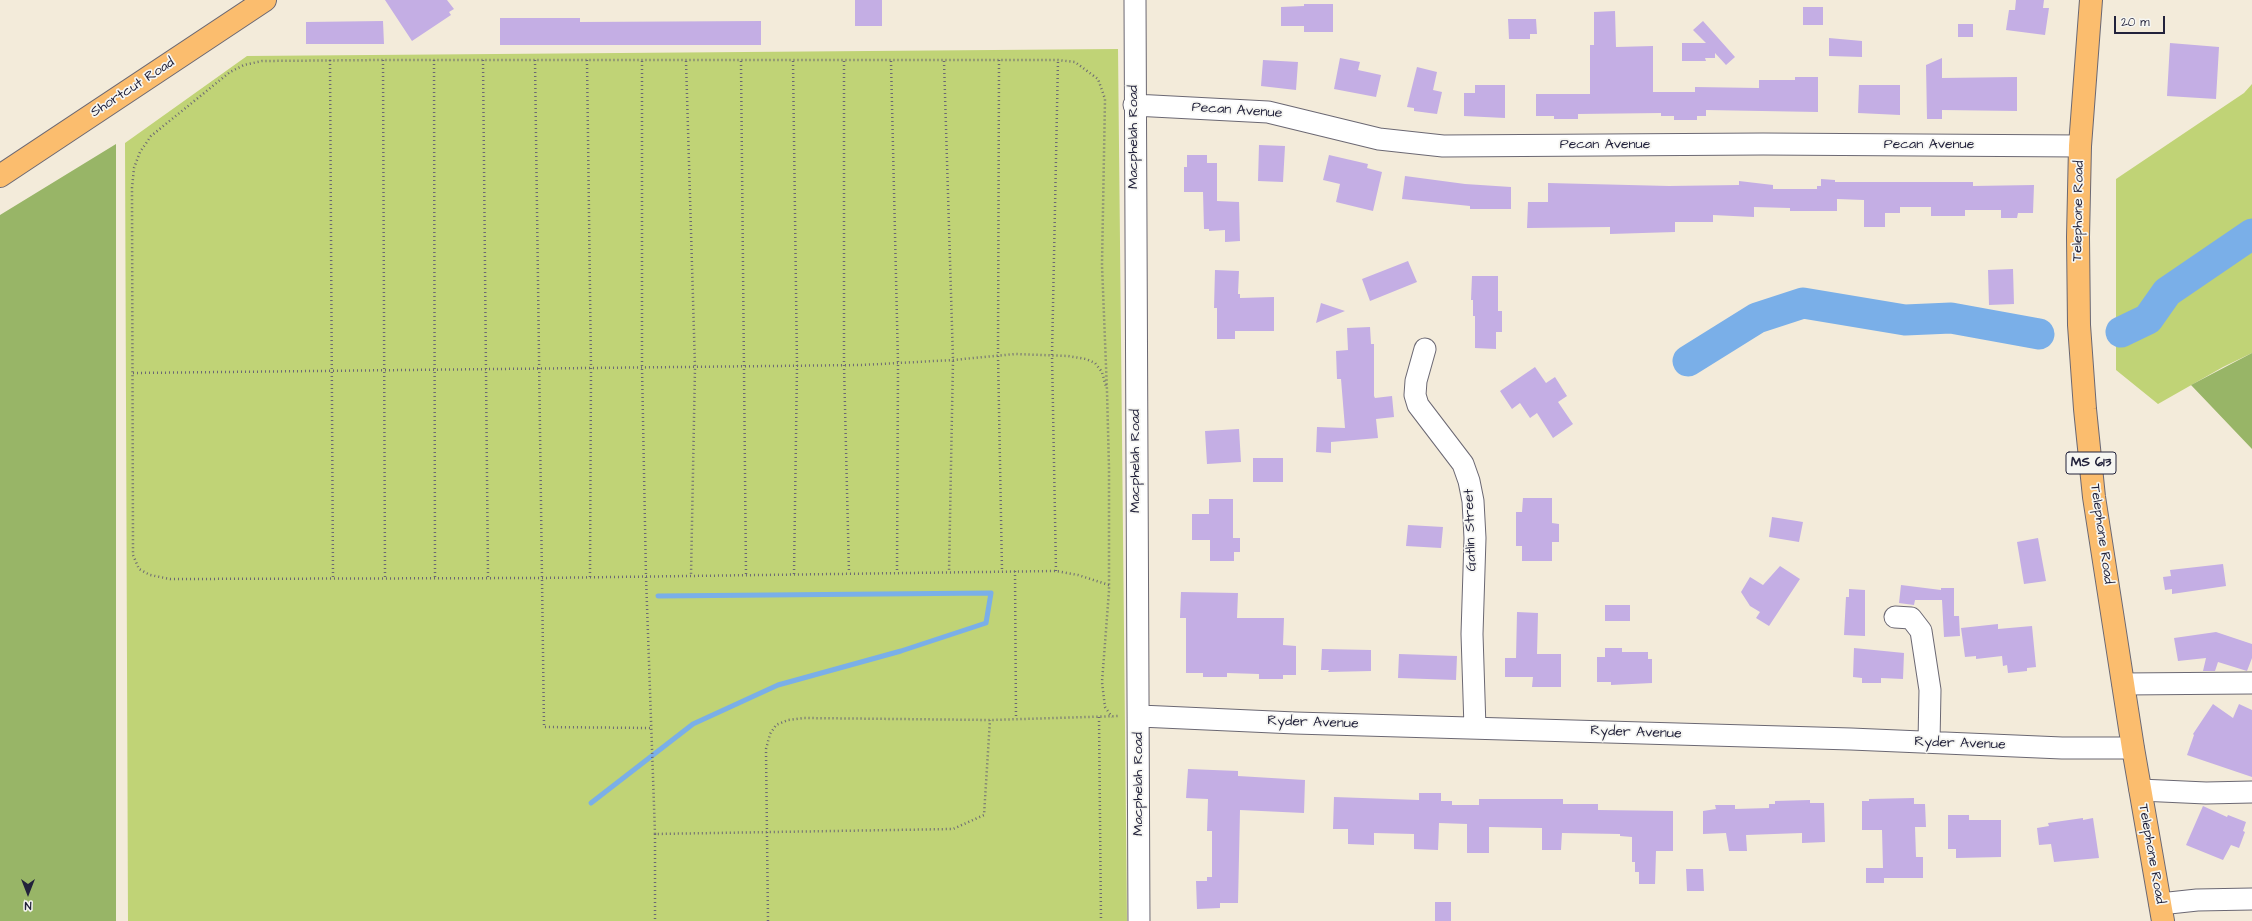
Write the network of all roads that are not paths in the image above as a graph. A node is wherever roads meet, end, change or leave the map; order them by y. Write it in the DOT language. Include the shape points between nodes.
graph roads {
  1 [pos="265,0"];
  2 [pos="1135,0"];
  3 [pos="2091,0"];
  4 [pos="1134,105"];
  5 [pos="2080,146"];
  6 [pos="0,176"];
  7 [pos="1425,349"];
  8 [pos="1895,618"];
  9 [pos="2252,683"];
  10 [pos="2123,684"];
  11 [pos="1140,716"];
  12 [pos="1475,728"];
  13 [pos="1929,742"];
  14 [pos="2133,748"];
  15 [pos="2140,790"];
  16 [pos="2252,792"];
  17 [pos="2252,899"];
  18 [pos="2162,913"];
  19 [pos="1139,921"];
  1 -- 6 [label="main road, Shortcut Road"];
  2 -- 4 [label="street, Macphelah Road"];
  3 -- 5 [label="main road, Telephone Road / MS 613"];
  4 -- 5 [label="street, Pecan Avenue" via="1268,112 1379,139 1443,146"];
  4 -- 11 [label="street, Macphelah Road"];
  5 -- 10 [label="main road, Telephone Road / MS 613" via="2079,325 2085,409 2094,497"];
  7 -- 12 [label="street, Gatlin Street" via="1416,381 1415,395 1418,405 1463,464 1473,501 1472,634"];
  8 -- 13 [label="street" via="1911,618 1920,631 1930,690"];
  9 -- 10 [label="street"];
  10 -- 14 [label="main road, Telephone Road / MS 613"];
  11 -- 12 [label="street, Ryder Avenue"];
  11 -- 19 [label="street, Macphelah Road"];
  12 -- 13 [label="street, Ryder Avenue"];
  13 -- 14 [label="street, Ryder Avenue" via="2062,748"];
  14 -- 15 [label="main road, Telephone Road / MS 613"];
  15 -- 16 [label="street"];
  15 -- 18 [label="main road, Telephone Road / MS 613"];
  17 -- 18 [label="street" via="2197,900"];
}
